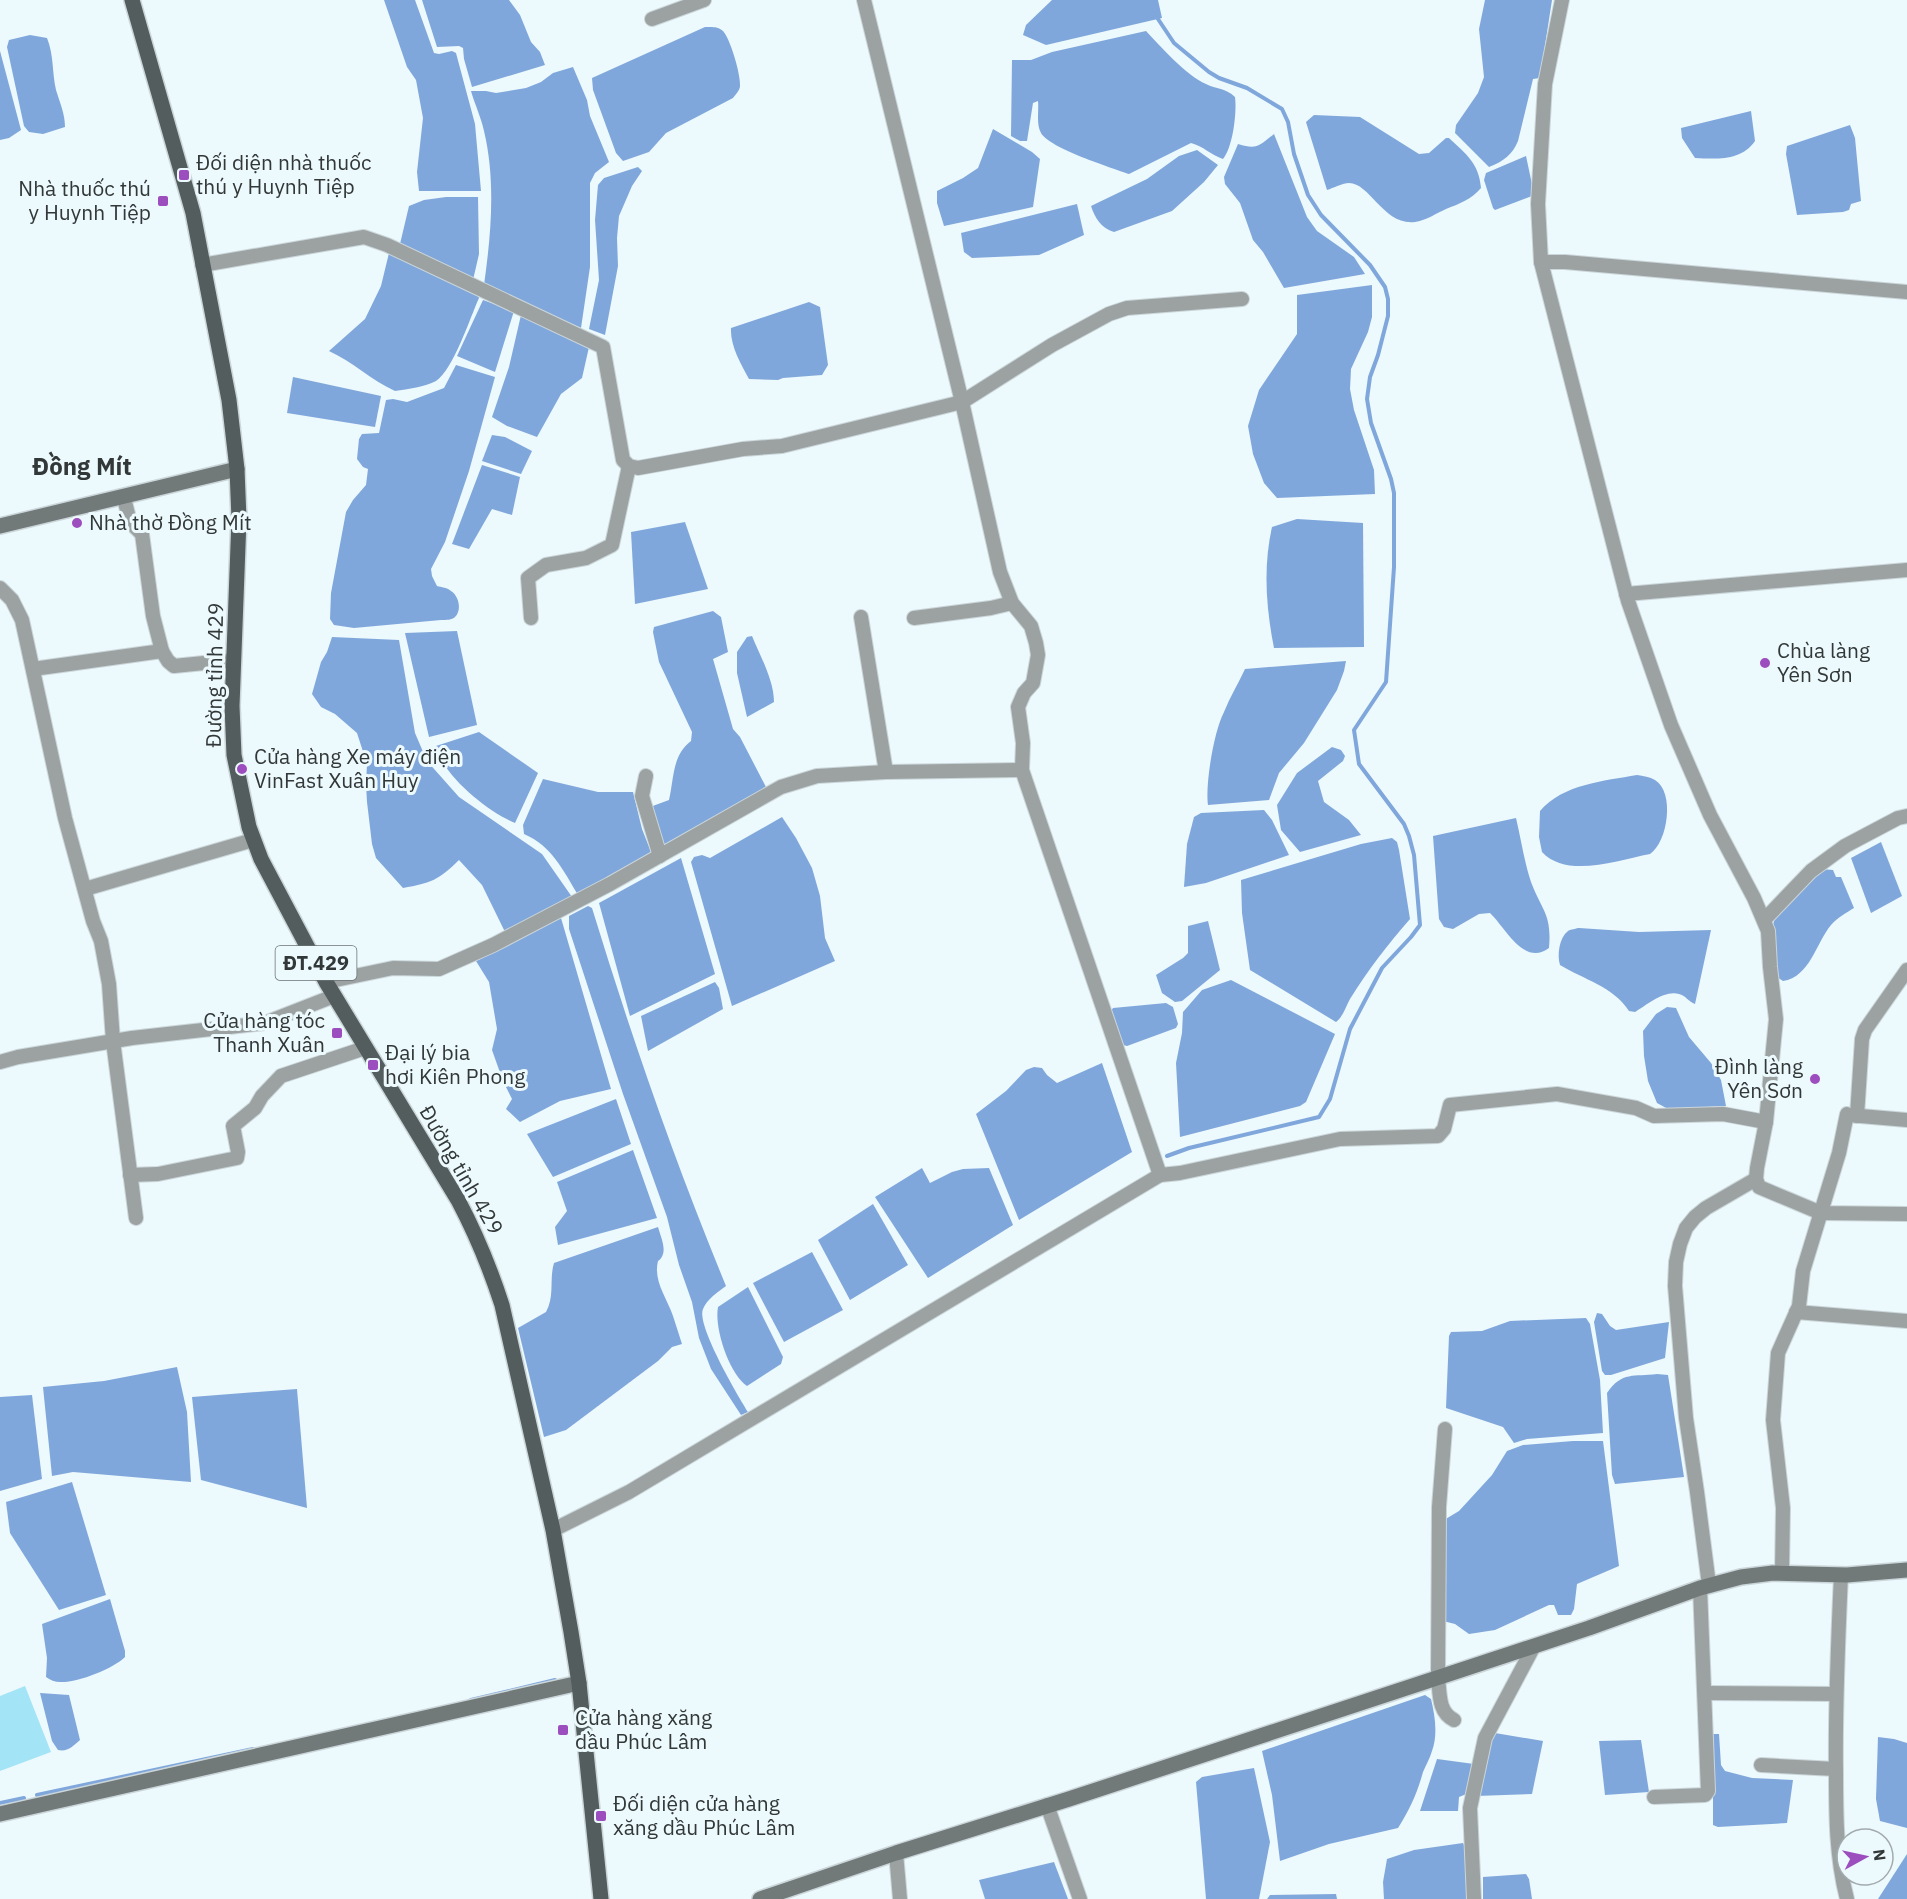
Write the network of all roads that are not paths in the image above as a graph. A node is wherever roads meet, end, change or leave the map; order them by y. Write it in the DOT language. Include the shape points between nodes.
graph roads {
  1 [pos="132,0"];
  2 [pos="704,0"];
  3 [pos="864,0"];
  4 [pos="1562,0"];
  5 [pos="652,19"];
  6 [pos="1541,262"];
  7 [pos="201,265"];
  8 [pos="1907,292"];
  9 [pos="1242,299"];
  10 [pos="962,402"];
  11 [pos="628,466"];
  12 [pos="237,469"];
  13 [pos="124,498"];
  14 [pos="0,526"];
  15 [pos="1907,570"];
  16 [pos="0,588"];
  17 [pos="1626,594"];
  18 [pos="1012,603"];
  19 [pos="861,617"];
  20 [pos="531,618"];
  21 [pos="914,618"];
  22 [pos="162,651"];
  23 [pos="234,660"];
  24 [pos="33,669"];
  25 [pos="1022,770"];
  26 [pos="886,772"];
  27 [pos="646,776"];
  28 [pos="1907,816"];
  29 [pos="253,840"];
  30 [pos="660,856"];
  31 [pos="85,889"];
  32 [pos="1764,920"];
  33 [pos="1907,970"];
  34 [pos="326,982"];
  35 [pos="334,996"];
  36 [pos="113,1041"];
  37 [pos="365,1048"];
  38 [pos="0,1062"];
  39 [pos="1850,1115"];
  40 [pos="1907,1120"];
  41 [pos="1766,1122"];
  42 [pos="130,1175"];
  43 [pos="1160,1175"];
  44 [pos="1756,1179"];
  45 [pos="1821,1213"];
  46 [pos="1907,1214"];
  47 [pos="136,1218"];
  48 [pos="1796,1312"];
  49 [pos="1907,1321"];
  50 [pos="1445,1429"];
  51 [pos="553,1530"];
  52 [pos="1907,1570"];
  53 [pos="1782,1573"];
  54 [pos="1841,1575"];
  55 [pos="1705,1587"];
  56 [pos="1534,1646"];
  57 [pos="1438,1677"];
  58 [pos="579,1683"];
  59 [pos="1705,1693"];
  60 [pos="1836,1694"];
  61 [pos="1454,1720"];
  62 [pos="1761,1765"];
  63 [pos="1836,1769"];
  64 [pos="1654,1797"];
  65 [pos="1047,1805"];
  66 [pos="0,1814"];
  67 [pos="897,1853"];
  68 [pos="601,1899"];
  69 [pos="760,1899"];
  70 [pos="900,1899"];
  71 [pos="1080,1899"];
  72 [pos="1474,1899"];
  73 [pos="1847,1899"];
  1 -- 7 [label="main road, Đường tỉnh 429 / ĐT.429" via="193,213"];
  2 -- 5 [label="street"];
  3 -- 10 [label="street"];
  4 -- 6 [label="street" via="1545,84 1538,204"];
  6 -- 8 [label="street"];
  6 -- 17 [label="street"];
  7 -- 11 [label="street" via="364,237 387,245 603,347 623,460"];
  7 -- 12 [label="main road, Đường tỉnh 429 / ĐT.429" via="229,400"];
  9 -- 10 [label="street" via="1127,308 1108,314"];
  10 -- 11 [label="street" via="782,446 638,468"];
  10 -- 18 [label="street" via="1000,572"];
  11 -- 20 [label="street" via="612,545 586,558 546,566 528,579"];
  12 -- 13 [label="street"];
  12 -- 23 [label="main road, Đường tỉnh 429 / ĐT.429"];
  13 -- 14 [label="street"];
  13 -- 22 [label="street" via="130,522 142,534"];
  15 -- 17 [label="street"];
  16 -- 24 [label="street" via="12,600 22,620"];
  17 -- 32 [label="street" via="1671,725 1710,815"];
  18 -- 21 [label="street"];
  18 -- 25 [label="street" via="1031,626 1038,655 1033,683 1018,707"];
  19 -- 26 [label="street"];
  22 -- 23 [label="street" via="174,666"];
  22 -- 24 [label="street"];
  23 -- 29 [label="main road, Đường tỉnh 429 / ĐT.429" via="234,755"];
  24 -- 31 [label="street" via="65,818"];
  25 -- 26 [label="street"];
  25 -- 43 [label="street"];
  26 -- 30 [label="street" via="817,776 781,787"];
  27 -- 30 [label="street" via="642,796"];
  28 -- 32 [label="street" via="1845,846 1811,871"];
  29 -- 31 [label="street"];
  29 -- 34 [label="main road, Đường tỉnh 429 / ĐT.429"];
  30 -- 34 [label="street" via="493,945 439,969 393,968"];
  31 -- 36 [label="street" via="109,984"];
  32 -- 41 [label="street" via="1776,1018"];
  33 -- 39 [label="street" via="1865,1030"];
  34 -- 35 [label="main road, Đường tỉnh 429 / ĐT.429"];
  35 -- 36 [label="street" via="265,1023"];
  35 -- 37 [label="main road, Đường tỉnh 429 / ĐT.429"];
  36 -- 38 [label="street"];
  36 -- 42 [label="street"];
  37 -- 42 [label="street" via="281,1076 255,1108 233,1126 237,1158 158,1174"];
  37 -- 51 [label="main road, Đường tỉnh 429 / ĐT.429" via="458,1200 491,1270"];
  39 -- 40 [label="street"];
  39 -- 45 [label="street"];
  41 -- 43 [label="street" via="1723,1114 1654,1116 1636,1108 1557,1094 1450,1105 1444,1129 1438,1136 1340,1139"];
  41 -- 44 [label="street"];
  42 -- 47 [label="street"];
  43 -- 51 [label="street" via="629,1492"];
  44 -- 45 [label="street" via="1758,1187 1767,1192"];
  44 -- 55 [label="street" via="1695,1217 1686,1228 1676,1262 1674,1286"];
  45 -- 46 [label="street"];
  45 -- 48 [label="street" via="1803,1271"];
  48 -- 49 [label="street"];
  48 -- 53 [label="street" via="1779,1353 1773,1420 1783,1508"];
  50 -- 57 [label="street" via="1439,1507"];
  51 -- 58 [label="main road, Đường tỉnh 429 / ĐT.429"];
  52 -- 54 [label="street"];
  53 -- 54 [label="street"];
  53 -- 55 [label="street" via="1741,1577"];
  54 -- 60 [label="street"];
  55 -- 56 [label="street"];
  55 -- 59 [label="street"];
  56 -- 57 [label="street"];
  56 -- 72 [label="street" via="1485,1738 1470,1808"];
  57 -- 61 [label="street" via="1441,1705"];
  57 -- 65 [label="street"];
  58 -- 66 [label="street"];
  58 -- 68 [label="main road, Đường tỉnh 429 / ĐT.429"];
  59 -- 60 [label="street"];
  59 -- 64 [label="street" via="1707,1793"];
  60 -- 63 [label="street"];
  62 -- 63 [label="street"];
  63 -- 73 [label="street" via="1836,1838"];
  65 -- 67 [label="street"];
  65 -- 71 [label="street"];
  67 -- 69 [label="street"];
  67 -- 70 [label="street"];
}
